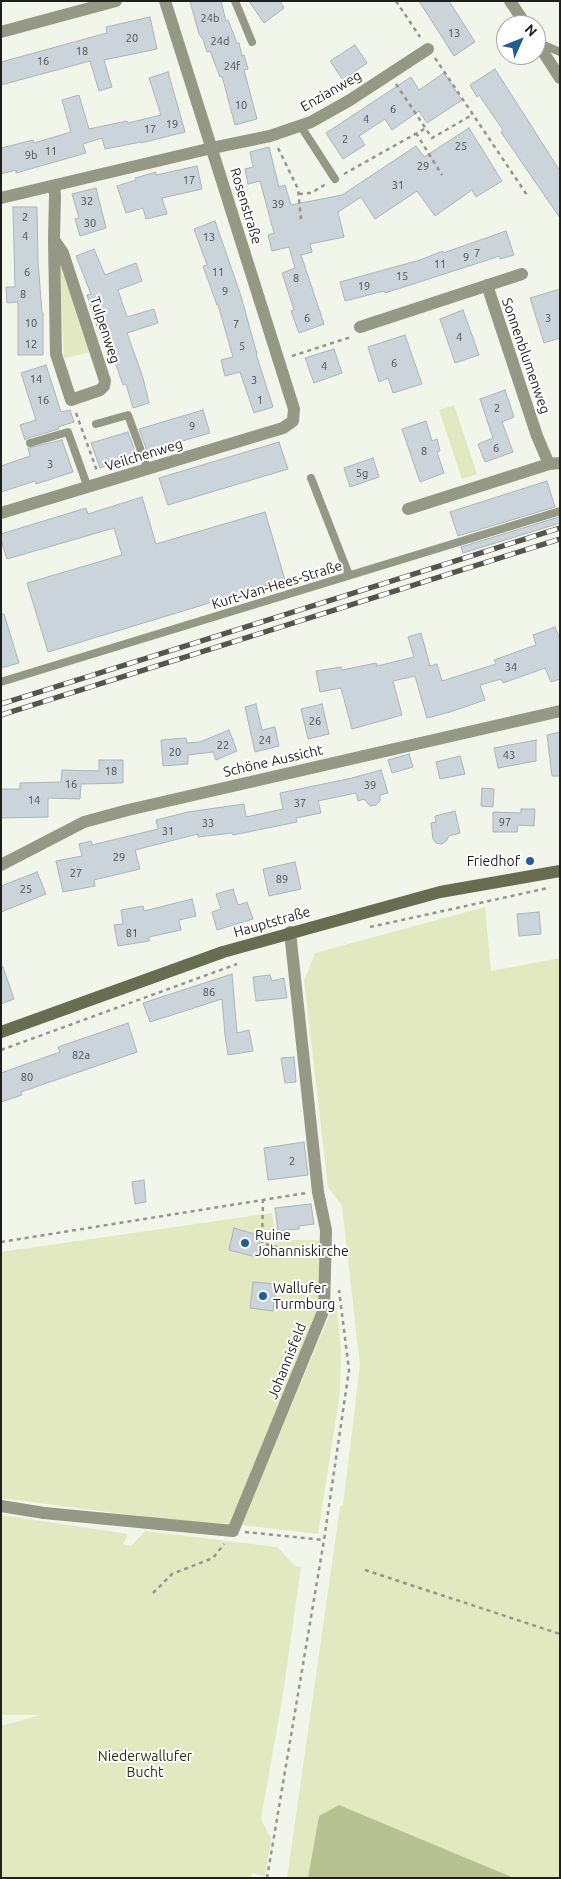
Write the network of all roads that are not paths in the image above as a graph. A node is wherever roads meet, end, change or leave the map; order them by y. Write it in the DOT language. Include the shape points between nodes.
graph roads {
  1 [pos="116,1"];
  2 [pos="165,1"];
  3 [pos="235,1"];
  4 [pos="510,1"];
  5 [pos="519,15"];
  6 [pos="1,32"];
  7 [pos="252,42"];
  8 [pos="546,46"];
  9 [pos="428,49"];
  10 [pos="560,52"];
  11 [pos="546,57"];
  12 [pos="560,78"];
  13 [pos="300,126"];
  14 [pos="212,148"];
  15 [pos="335,179"];
  16 [pos="54,186"];
  17 [pos="1,198"];
  18 [pos="54,240"];
  19 [pos="522,274"];
  20 [pos="487,286"];
  21 [pos="360,326"];
  22 [pos="293,421"];
  23 [pos="96,424"];
  24 [pos="30,443"];
  25 [pos="554,463"];
  26 [pos="148,470"];
  27 [pos="311,478"];
  28 [pos="88,488"];
  29 [pos="408,510"];
  30 [pos="560,511"];
  31 [pos="1,513"];
  32 [pos="349,576"];
  33 [pos="1,682"];
  34 [pos="560,711"];
  35 [pos="1,865"];
  36 [pos="560,871"];
  37 [pos="290,932"];
  38 [pos="1,1032"];
  39 [pos="1,1506"];
  1 -- 6 [label="street"];
  2 -- 14 [label="street, Rosenstraße"];
  3 -- 7 [label="lane"];
  4 -- 5 [label="street"];
  8 -- 10 [label="lane"];
  9 -- 13 [label="street, Enzianweg" via="350,100"];
  11 -- 12 [label="street"];
  13 -- 14 [label="street, Enzianweg"];
  13 -- 15 [label="lane"];
  14 -- 16 [label="street"];
  14 -- 22 [label="street, Rosenstraße" via="294,409"];
  16 -- 17 [label="street"];
  16 -- 18 [label="street, Tulpenweg"];
  18 -- 18 [label="street, Tulpenweg" via="56,354 71,400 100,390 105,381 63,253"];
  19 -- 20 [label="street, Sonnenblumenweg"];
  20 -- 21 [label="street, Sonnenblumenweg"];
  20 -- 25 [label="street, Sonnenblumenweg" via="537,436"];
  22 -- 26 [label="street, Veilchenweg" via="283,428"];
  23 -- 26 [label="lane" via="128,415"];
  24 -- 28 [label="lane" via="68,432"];
  25 -- 29 [label="street"];
  26 -- 28 [label="street, Veilchenweg"];
  27 -- 32 [label="lane"];
  28 -- 31 [label="street, Veilchenweg"];
  30 -- 32 [label="lane, Kurt-Van-Hees-Straße"];
  32 -- 33 [label="lane, Kurt-Van-Hees-Straße"];
  34 -- 35 [label="street, Schöne Aussicht" via="110,814 84,822"];
  36 -- 37 [label="street, Hauptstraße" via="440,892"];
  37 -- 38 [label="street, Hauptstraße" via="222,952"];
  37 -- 39 [label="street, Johannisfeld" via="318,1192 326,1230 324,1309 233,1531"];
}
